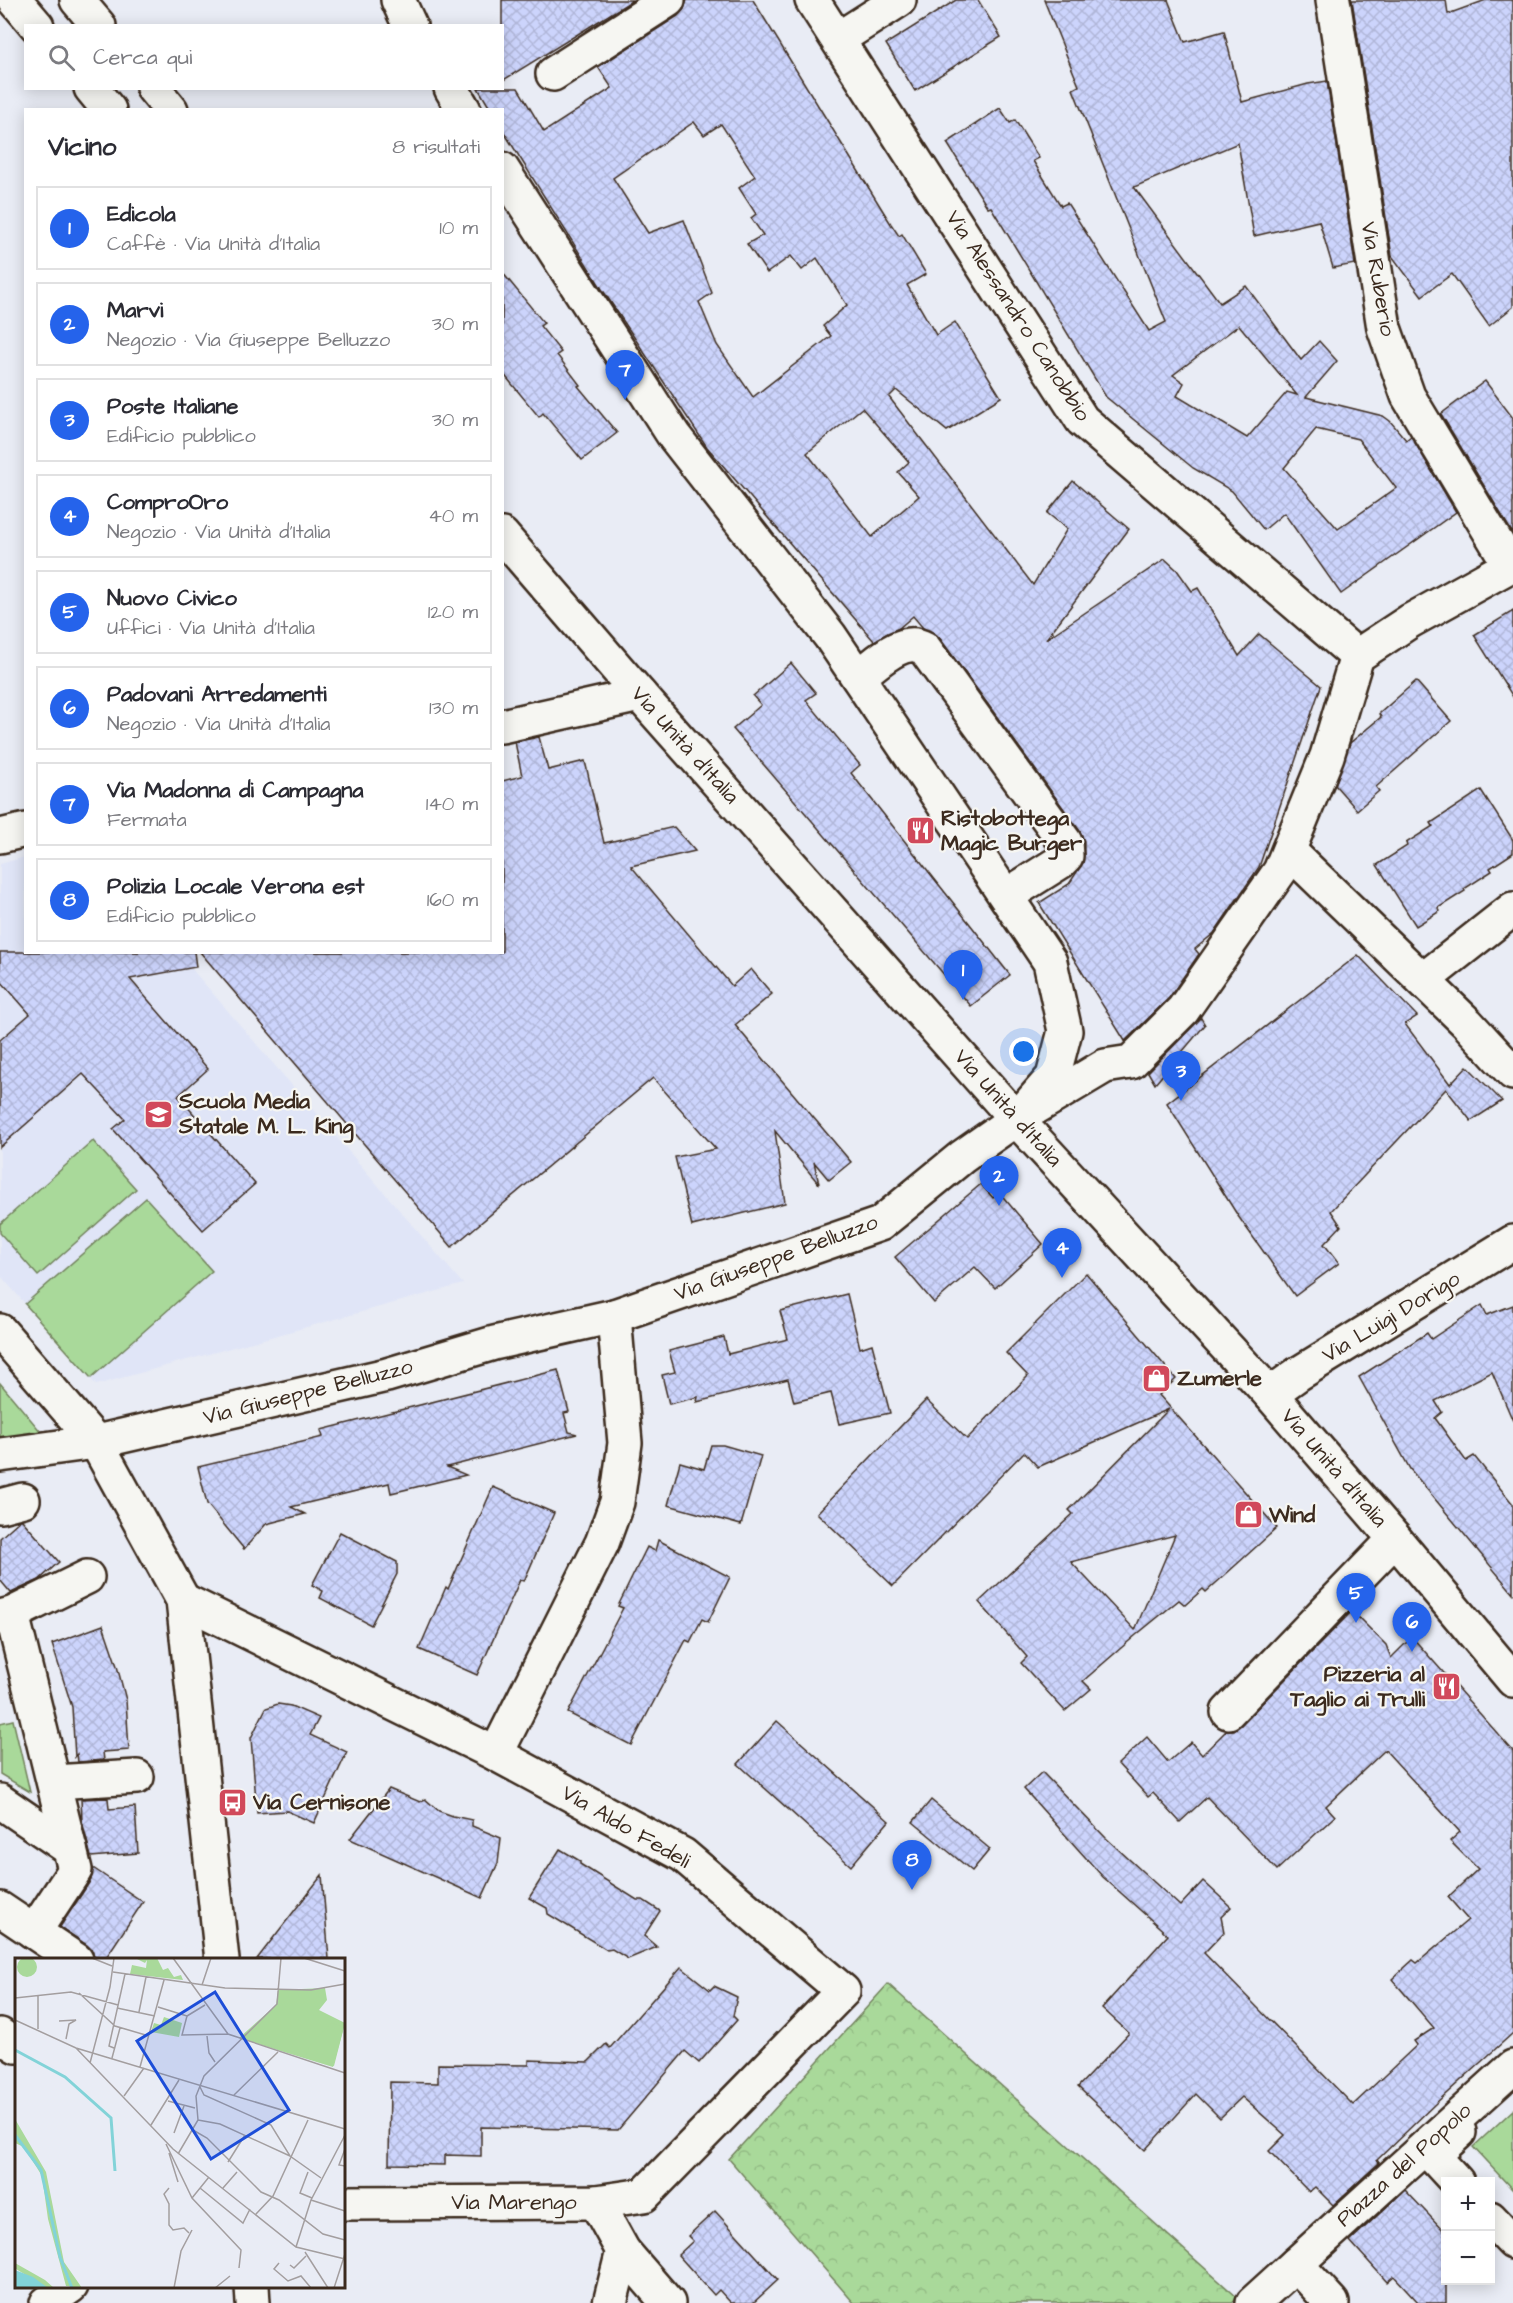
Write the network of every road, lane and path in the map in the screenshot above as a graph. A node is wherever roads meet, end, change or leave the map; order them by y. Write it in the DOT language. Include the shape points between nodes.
graph roads {
  1 [pos="15,0"];
  2 [pos="77,0"];
  3 [pos="398,0"];
  4 [pos="668,0"];
  5 [pos="812,0"];
  6 [pos="899,0"];
  7 [pos="1332,0"];
  8 [pos="35,24"];
  9 [pos="97,24"];
  10 [pos="409,24"];
  11 [pos="838,39"];
  12 [pos="553,74"];
  13 [pos="93,90"];
  14 [pos="155,90"];
  15 [pos="452,90"];
  16 [pos="107,108"];
  17 [pos="169,108"];
  18 [pos="463,108"];
  19 [pos="504,172"];
  20 [pos="504,538"];
  21 [pos="1511,565"];
  22 [pos="1357,656"];
  23 [pos="858,677"];
  24 [pos="640,695"];
  25 [pos="504,726"];
  26 [pos="24,830"];
  27 [pos="0,836"];
  28 [pos="1289,851"];
  29 [pos="1006,896"];
  30 [pos="1513,909"];
  31 [pos="1423,980"];
  32 [pos="1065,1031"];
  33 [pos="1105,1066"];
  34 [pos="1513,1073"];
  35 [pos="1016,1119"];
  36 [pos="1513,1242"];
  37 [pos="614,1316"];
  38 [pos="0,1331"];
  39 [pos="1270,1394"];
  40 [pos="96,1442"];
  41 [pos="0,1455"];
  42 [pos="1395,1539"];
  43 [pos="87,1577"];
  44 [pos="183,1600"];
  45 [pos="6,1616"];
  46 [pos="1513,1680"];
  47 [pos="1228,1712"];
  48 [pos="496,1754"];
  49 [pos="137,1777"];
  50 [pos="54,1782"];
  51 [pos="0,1801"];
  52 [pos="70,1849"];
  53 [pos="0,1909"];
  54 [pos="34,1932"];
  55 [pos="74,1958"];
  56 [pos="222,1958"];
  57 [pos="0,2036"];
  58 [pos="15,2045"];
  59 [pos="1513,2067"];
  60 [pos="1513,2082"];
  61 [pos="1453,2177"];
  62 [pos="596,2202"];
  63 [pos="345,2203"];
  64 [pos="1495,2222"];
  65 [pos="1513,2242"];
  66 [pos="623,2251"];
  67 [pos="1296,2264"];
  68 [pos="69,2288"];
  69 [pos="252,2288"];
  70 [pos="47,2303"];
  71 [pos="253,2303"];
  72 [pos="610,2303"];
  73 [pos="668,2303"];
  74 [pos="1253,2303"];
  75 [pos="1332,2303"];
  1 -- 8 [label="street"];
  2 -- 9 [label="street"];
  3 -- 10 [label="street"];
  4 -- 12 [label="street"];
  5 -- 11 [label="street, Via Alessandro Canobbio"];
  6 -- 11 [label="street"];
  7 -- 21 [label="street, Via Ruberio" via="1384,328 1408,396"];
  11 -- 22 [label="street, Via Alessandro Canobbio" via="1082,420"];
  13 -- 16 [label="street"];
  14 -- 17 [label="street"];
  15 -- 18 [label="street"];
  19 -- 23 [label="street" via="675,435 831,636"];
  20 -- 24 [label="street, Via Unità d'Italia"];
  21 -- 22 [label="street" via="1410,621"];
  22 -- 28 [label="street" via="1327,756"];
  23 -- 29 [label="street"];
  23 -- 29 [label="street" via="901,646 924,648 1065,842 1066,856 1060,862"];
  24 -- 25 [label="street"];
  24 -- 35 [label="street, Via Unità d'Italia"];
  26 -- 27 [label="street"];
  28 -- 31 [label="street"];
  28 -- 33 [label="street" via="1280,871 1183,1010 1131,1062"];
  29 -- 32 [label="street" via="1050,962"];
  30 -- 31 [label="street"];
  31 -- 34 [label="street"];
  32 -- 33 [label="street"];
  32 -- 35 [label="street" via="1053,1077"];
  33 -- 35 [label="street"];
  35 -- 37 [label="street, Via Giuseppe Belluzzo" via="880,1224"];
  35 -- 39 [label="street, Via Unità d'Italia"];
  36 -- 39 [label="street, Via Luigi Dorigo"];
  37 -- 40 [label="street, Via Giuseppe Belluzzo" via="494,1342 387,1375"];
  37 -- 48 [label="street" via="625,1443 617,1502 602,1544"];
  38 -- 40 [label="street"];
  39 -- 42 [label="street, Via Unità d'Italia"];
  40 -- 41 [label="street, Via Giuseppe Belluzzo"];
  40 -- 44 [label="street"];
  42 -- 46 [label="street, Via Unità d'Italia"];
  42 -- 47 [label="street"];
  43 -- 45 [label="street"];
  44 -- 48 [label="street, Via Aldo Fedeli"];
  44 -- 56 [label="street"];
  45 -- 50 [label="street"];
  48 -- 62 [label="street, Via Aldo Fedeli" via="683,1855 843,1991 644,2195"];
  49 -- 50 [label="street"];
  50 -- 52 [label="street"];
  51 -- 52 [label="street"];
  52 -- 54 [label="street" via="75,1870"];
  53 -- 54 [label="street"];
  54 -- 55 [label="street"];
  57 -- 58 [label="street"];
  59 -- 67 [label="street, Piazza del Popolo"];
  60 -- 61 [label="street, Piazza del Popolo" via="1433,2156"];
  62 -- 63 [label="street, Via Marengo"];
  62 -- 66 [label="street, Via Marengo"];
  64 -- 65 [label="street"];
  66 -- 72 [label="street"];
  66 -- 73 [label="street, Via Marengo"];
  67 -- 74 [label="street, Piazza del Popolo"];
  67 -- 75 [label="street"];
  68 -- 70 [label="street"];
  69 -- 71 [label="street"];
}
